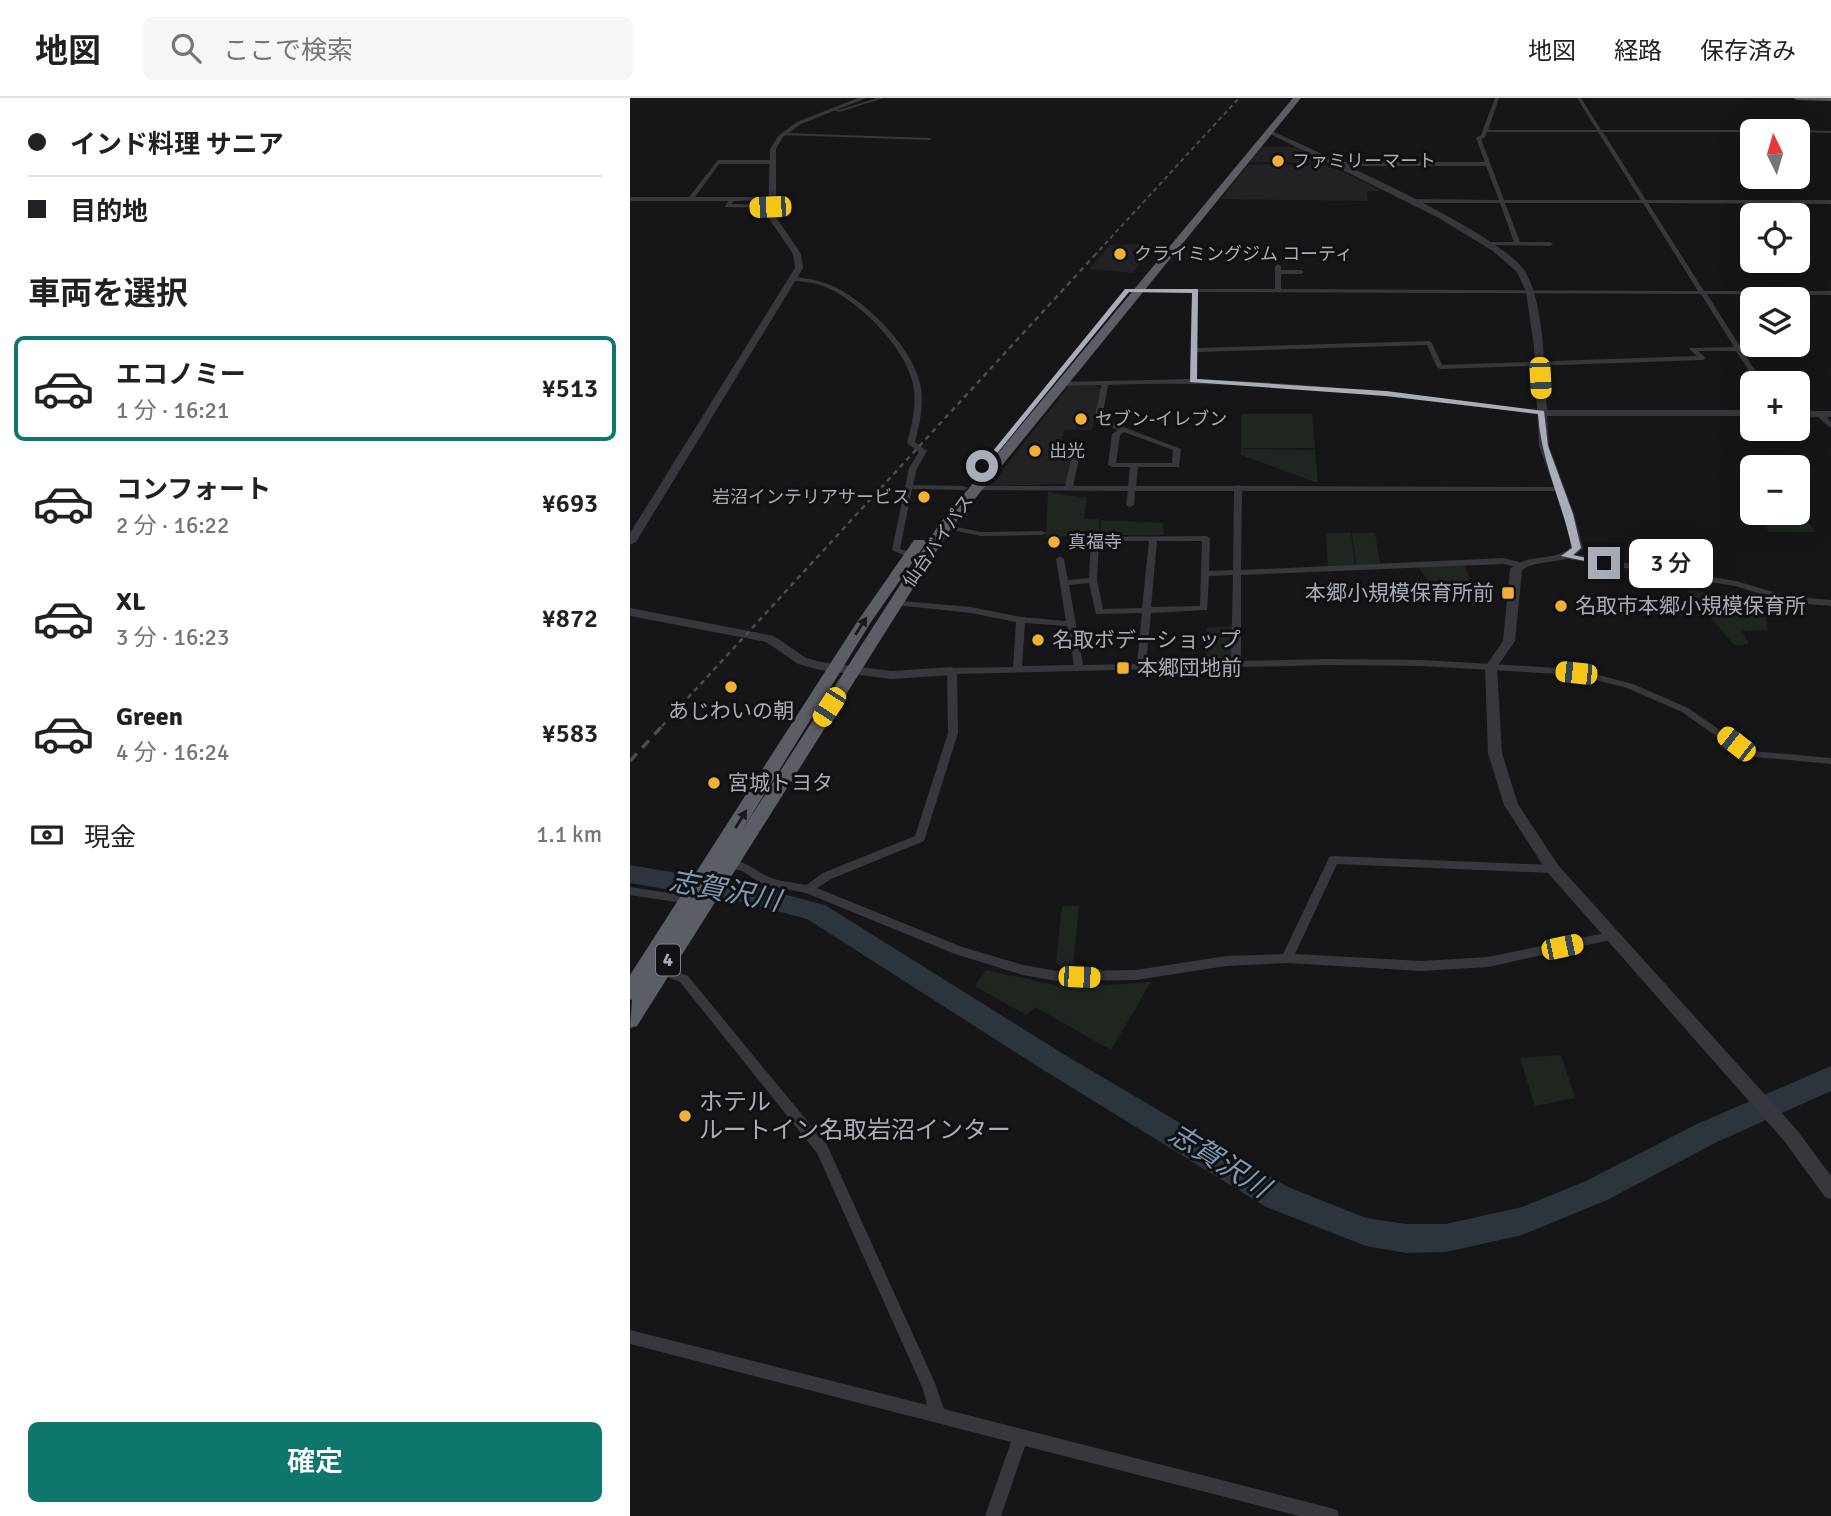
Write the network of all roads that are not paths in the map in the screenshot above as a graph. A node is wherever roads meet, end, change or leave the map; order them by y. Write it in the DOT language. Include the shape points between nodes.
graph roads {
  1 [pos="882,98"];
  2 [pos="1287,98"];
  3 [pos="1297,98"];
  4 [pos="1497,98"];
  5 [pos="1579,98"];
  6 [pos="1797,98"];
  7 [pos="1831,99"];
  8 [pos="864,100"];
  9 [pos="1268,131"];
  10 [pos="1485,131"];
  11 [pos="1601,131"];
  12 [pos="1740,131"];
  13 [pos="1810,131"];
  14 [pos="1831,132"];
  15 [pos="784,134"];
  16 [pos="930,139"];
  17 [pos="771,162"];
  18 [pos="1335,164"];
  19 [pos="1486,164"];
  20 [pos="630,199"];
  21 [pos="691,199"];
  22 [pos="1411,201"];
  23 [pos="1646,201"];
  24 [pos="1501,202"];
  25 [pos="1831,202"];
  26 [pos="770,203"];
  27 [pos="1487,243"];
  28 [pos="1518,244"];
  29 [pos="1550,244"];
  30 [pos="1301,272"];
  31 [pos="793,279"];
  32 [pos="1132,290"];
  33 [pos="1195,291"];
  34 [pos="1278,291"];
  35 [pos="1530,292"];
  36 [pos="1703,292"];
  37 [pos="1831,293"];
  38 [pos="1739,349"];
  39 [pos="1194,350"];
  40 [pos="1539,365"];
  41 [pos="1753,371"];
  42 [pos="1193,381"];
  43 [pos="1105,383"];
  44 [pos="1060,384"];
  45 [pos="1541,412"];
  46 [pos="1740,413"];
  47 [pos="1810,414"];
  48 [pos="1820,414"];
  49 [pos="1831,414"];
  50 [pos="1831,426"];
  51 [pos="1124,429"];
  52 [pos="1076,455"];
  53 [pos="1134,465"];
  54 [pos="910,487"];
  55 [pos="1069,487"];
  56 [pos="1131,487"];
  57 [pos="1238,487"];
  58 [pos="970,488"];
  59 [pos="1559,489"];
  60 [pos="1130,505"];
  61 [pos="945,526"];
  62 [pos="1041,533"];
  63 [pos="1153,539"];
  64 [pos="630,542"];
  65 [pos="911,555"];
  66 [pos="1565,556"];
  67 [pos="1060,559"];
  68 [pos="1520,565"];
  69 [pos="1236,573"];
  70 [pos="1208,574"];
  71 [pos="1093,580"];
  72 [pos="1065,583"];
  73 [pos="895,602"];
  74 [pos="1831,603"];
  75 [pos="1147,611"];
  76 [pos="630,612"];
  77 [pos="1020,620"];
  78 [pos="1070,624"];
  79 [pos="1236,664"];
  80 [pos="1141,667"];
  81 [pos="1491,667"];
  82 [pos="835,668"];
  83 [pos="1079,668"];
  84 [pos="1017,670"];
  85 [pos="852,671"];
  86 [pos="952,671"];
  87 [pos="1831,761"];
  88 [pos="1553,869"];
  89 [pos="718,872"];
  90 [pos="808,889"];
  91 [pos="630,891"];
  92 [pos="696,899"];
  93 [pos="1610,936"];
  94 [pos="1287,958"];
  95 [pos="661,970"];
  96 [pos="630,992"];
  97 [pos="630,1020"];
  98 [pos="1831,1191"];
  99 [pos="630,1337"];
  100 [pos="938,1414"];
  101 [pos="1021,1436"];
  102 [pos="993,1516"];
  103 [pos="1331,1516"];
  1 -- 8 [label="street"];
  2 -- 32 [label="highway, 仙台バイパス / 4"];
  3 -- 9 [label="highway, 仙台バイパス / 4"];
  4 -- 10 [label="street"];
  5 -- 11 [label="street"];
  6 -- 7 [label="main road"];
  8 -- 15 [label="street" via="807,119"];
  9 -- 18 [label="street"];
  9 -- 32 [label="highway, 仙台バイパス / 4"];
  10 -- 11 [label="street"];
  10 -- 19 [label="street" via="1478,138"];
  11 -- 12 [label="street"];
  11 -- 23 [label="street"];
  13 -- 14 [label="street"];
  15 -- 16 [label="street"];
  15 -- 17 [label="street" via="773,149"];
  17 -- 21 [label="street" via="718,162"];
  17 -- 26 [label="street"];
  18 -- 19 [label="street"];
  18 -- 22 [label="street"];
  19 -- 24 [label="street"];
  20 -- 21 [label="street"];
  21 -- 26 [label="street" via="732,199 727,206"];
  22 -- 24 [label="street"];
  22 -- 27 [label="street"];
  23 -- 24 [label="street"];
  23 -- 25 [label="street"];
  23 -- 36 [label="street"];
  24 -- 28 [label="street"];
  26 -- 31 [label="street" via="777,228 800,261"];
  27 -- 28 [label="street"];
  27 -- 35 [label="street" via="1514,262"];
  28 -- 29 [label="street"];
  30 -- 34 [label="street" via="1278,269"];
  31 -- 54 [label="street" via="818,280 830,287 859,307 904,350 920,411 911,443 923,451 913,468"];
  31 -- 64 [label="street"];
  32 -- 33 [label="street"];
  32 -- 44 [label="highway, 仙台バイパス / 4"];
  32 -- 58 [label="highway, 仙台バイパス / 4"];
  33 -- 34 [label="street"];
  33 -- 39 [label="street"];
  34 -- 35 [label="street"];
  35 -- 36 [label="street"];
  35 -- 40 [label="street"];
  36 -- 37 [label="street"];
  36 -- 38 [label="street"];
  38 -- 40 [label="street" via="1693,349 1703,358"];
  38 -- 41 [label="street"];
  39 -- 40 [label="street" via="1429,343 1440,367"];
  39 -- 42 [label="street"];
  40 -- 45 [label="street"];
  42 -- 43 [label="street"];
  42 -- 45 [label="street" via="1386,393"];
  43 -- 44 [label="street"];
  43 -- 51 [label="street" via="1098,420"];
  44 -- 58 [label="highway, 仙台バイパス / 4"];
  45 -- 46 [label="street"];
  45 -- 59 [label="street" via="1544,446"];
  47 -- 48 [label="street"];
  48 -- 49 [label="street"];
  48 -- 50 [label="street"];
  51 -- 53 [label="street" via="1116,434 1112,465"];
  51 -- 53 [label="street" via="1177,449 1176,465"];
  52 -- 55 [label="street"];
  53 -- 56 [label="street"];
  54 -- 58 [label="street"];
  54 -- 65 [label="street" via="897,550"];
  55 -- 56 [label="street"];
  55 -- 58 [label="street"];
  56 -- 57 [label="street"];
  56 -- 60 [label="street"];
  57 -- 59 [label="street"];
  57 -- 69 [label="street"];
  58 -- 61 [label="highway, 仙台バイパス / 4"];
  58 -- 65 [label="highway, 仙台バイパス / 4"];
  59 -- 66 [label="street" via="1577,548"];
  61 -- 62 [label="street" via="981,534"];
  61 -- 73 [label="highway, 仙台バイパス / 4"];
  63 -- 70 [label="street" via="1206,538"];
  63 -- 71 [label="street" via="1095,539"];
  63 -- 75 [label="street"];
  82 -- 65 [label="highway, 仙台バイパス / 4, one-way"];
  66 -- 68 [label="street"];
  66 -- 74 [label="street" via="1736,584 1786,599"];
  67 -- 72 [label="street"];
  68 -- 69 [label="street" via="1504,561"];
  68 -- 81 [label="street" via="1509,641"];
  69 -- 70 [label="street"];
  69 -- 79 [label="street"];
  70 -- 75 [label="street" via="1204,608"];
  71 -- 72 [label="street"];
  71 -- 75 [label="street" via="1099,612"];
  72 -- 78 [label="street"];
  73 -- 77 [label="street"];
  73 -- 85 [label="highway, 仙台バイパス / 4"];
  75 -- 80 [label="street"];
  76 -- 82 [label="street" via="770,639 802,661"];
  77 -- 78 [label="street"];
  77 -- 84 [label="street"];
  78 -- 83 [label="street"];
  79 -- 80 [label="street"];
  79 -- 81 [label="street"];
  80 -- 83 [label="street"];
  81 -- 87 [label="street" via="1604,678 1685,710 1749,754"];
  81 -- 88 [label="street" via="1492,723 1502,779 1528,836"];
  82 -- 85 [label="street"];
  89 -- 82 [label="highway, 仙台バイパス / 4, one-way"];
  83 -- 84 [label="street"];
  84 -- 86 [label="street"];
  85 -- 86 [label="street" via="901,675"];
  85 -- 89 [label="highway, 仙台バイパス / 4"];
  86 -- 90 [label="street" via="953,733 920,838 827,876"];
  88 -- 93 [label="street"];
  88 -- 94 [label="street" via="1333,860"];
  89 -- 90 [label="street" via="748,869 766,881"];
  89 -- 92 [label="highway, 仙台バイパス / 4"];
  90 -- 94 [label="street" via="959,951 1057,976 1100,978 1226,961"];
  91 -- 92 [label="street"];
  92 -- 95 [label="highway, 仙台バイパス / 4"];
  92 -- 96 [label="highway, 仙台バイパス / 4"];
  93 -- 94 [label="street" via="1488,962 1422,966"];
  93 -- 98 [label="street" via="1788,1133"];
  95 -- 97 [label="highway, 仙台バイパス / 4"];
  95 -- 100 [label="street" via="684,979 822,1149"];
  99 -- 100 [label="street"];
  100 -- 101 [label="street"];
  101 -- 102 [label="street"];
  101 -- 103 [label="street"];
}
